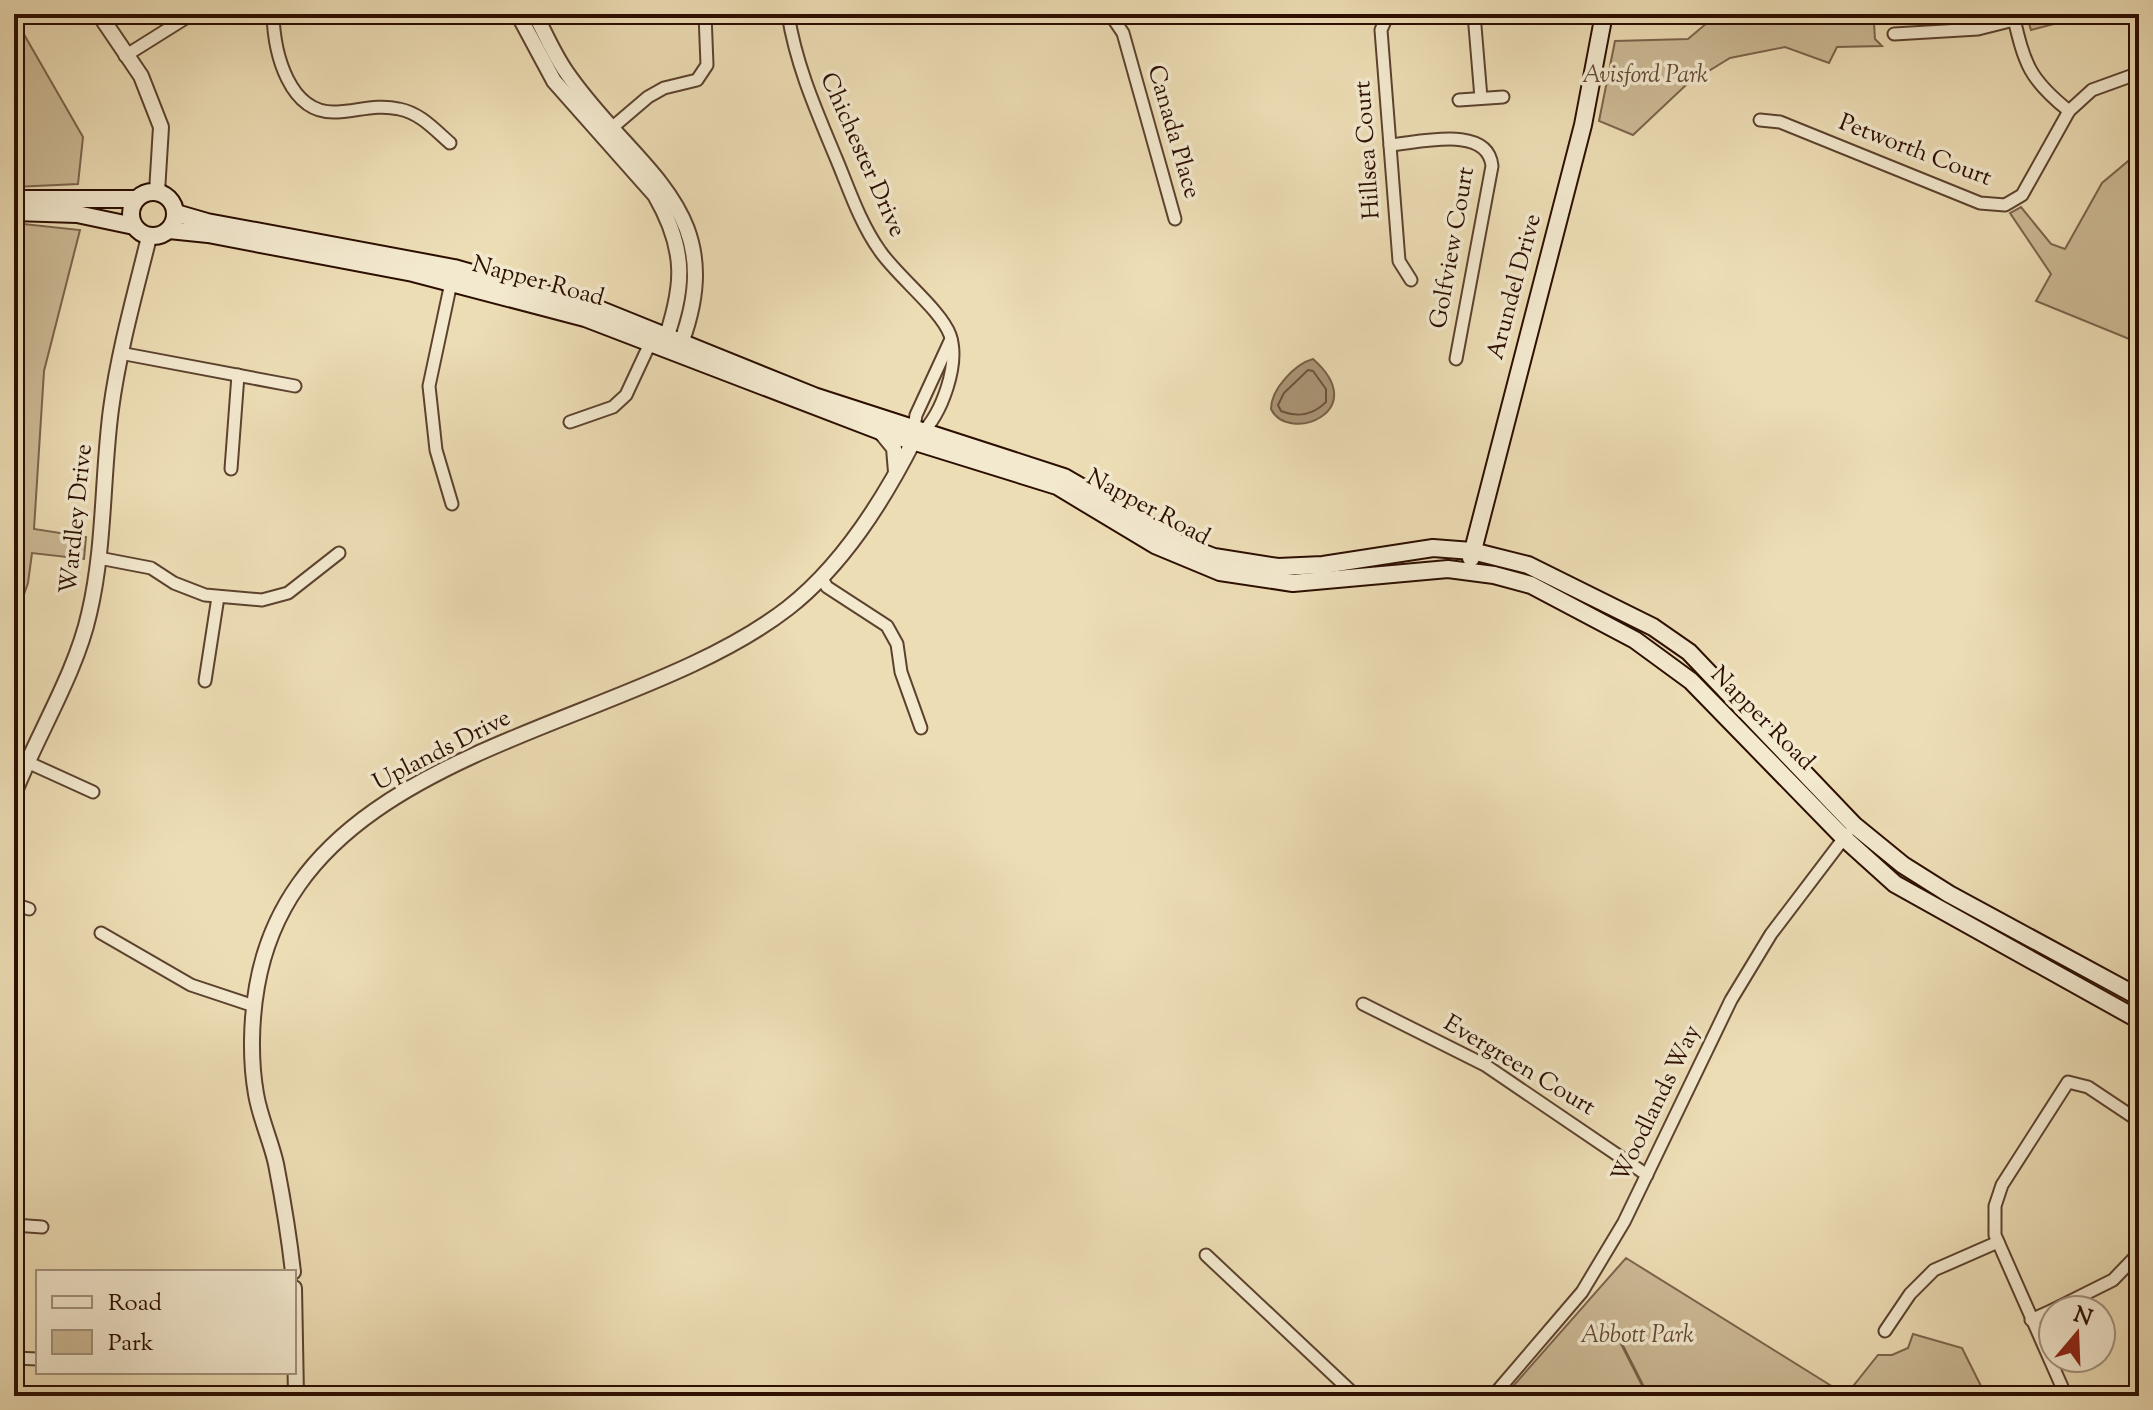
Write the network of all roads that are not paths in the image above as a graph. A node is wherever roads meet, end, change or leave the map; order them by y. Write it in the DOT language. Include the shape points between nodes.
graph roads {
  1 [pos="99,14"];
  2 [pos="192,14"];
  3 [pos="273,14"];
  4 [pos="518,14"];
  5 [pos="535,14"];
  6 [pos="705,14"];
  7 [pos="788,14"];
  8 [pos="1110,14"];
  9 [pos="1388,14"];
  10 [pos="1474,14"];
  11 [pos="1604,14"];
  12 [pos="2013,17"];
  13 [pos="1894,34"];
  14 [pos="125,56"];
  15 [pos="2139,73"];
  16 [pos="1503,97"];
  17 [pos="1481,98"];
  18 [pos="1459,100"];
  19 [pos="2069,111"];
  20 [pos="1760,120"];
  21 [pos="608,132"];
  22 [pos="450,143"];
  23 [pos="1390,145"];
  24 [pos="157,192"];
  25 [pos="14,199"];
  26 [pos="136,199"];
  27 [pos="14,212"];
  28 [pos="176,213"];
  29 [pos="1175,219"];
  30 [pos="134,226"];
  31 [pos="169,230"];
  32 [pos="149,237"];
  33 [pos="452,275"];
  34 [pos="1411,280"];
  35 [pos="666,343"];
  36 [pos="120,353"];
  37 [pos="1456,359"];
  38 [pos="238,375"];
  39 [pos="295,386"];
  40 [pos="570,422"];
  41 [pos="880,431"];
  42 [pos="917,432"];
  43 [pos="1004,468"];
  44 [pos="231,469"];
  45 [pos="896,476"];
  46 [pos="452,504"];
  47 [pos="1472,551"];
  48 [pos="339,553"];
  49 [pos="99,558"];
  50 [pos="1468,572"];
  51 [pos="821,577"];
  52 [pos="218,597"];
  53 [pos="205,681"];
  54 [pos="921,728"];
  55 [pos="27,762"];
  56 [pos="93,792"];
  57 [pos="14,794"];
  58 [pos="1849,831"];
  59 [pos="14,904"];
  60 [pos="29,909"];
  61 [pos="101,933"];
  62 [pos="2139,997"];
  63 [pos="1363,1004"];
  64 [pos="254,1006"];
  65 [pos="2139,1020"];
  66 [pos="2139,1121"];
  67 [pos="1647,1175"];
  68 [pos="14,1225"];
  69 [pos="42,1227"];
  70 [pos="1998,1242"];
  71 [pos="2139,1253"];
  72 [pos="1206,1255"];
  73 [pos="293,1270"];
  74 [pos="2085,1294"];
  75 [pos="2037,1317"];
  76 [pos="2031,1320"];
  77 [pos="1885,1331"];
  78 [pos="14,1358"];
  79 [pos="36,1359"];
  80 [pos="296,1374"];
  81 [pos="296,1396"];
  82 [pos="1356,1396"];
  83 [pos="1493,1396"];
  84 [pos="2066,1396"];
  1 -- 14 [label="street"];
  2 -- 14 [label="street"];
  3 -- 22 [label="street" via="290,87 303,104 334,112 377,106 401,109 421,117"];
  4 -- 21 [label="street" via="554,81"];
  5 -- 21 [label="street"];
  6 -- 21 [label="street" via="707,65 697,80 648,97"];
  7 -- 42 [label="street, Chichester Drive" via="797,63 873,242 896,275 938,315 951,338"];
  8 -- 29 [label="street, Canada Place" via="1123,33"];
  9 -- 23 [label="street, Hillsea Court" via="1381,30"];
  10 -- 17 [label="street"];
  11 -- 47 [label="main road, Arundel Drive" via="1583,125"];
  12 -- 13 [label="street" via="1978,29"];
  12 -- 19 [label="street" via="2026,66 2040,88"];
  14 -- 24 [label="street" via="141,76 161,127"];
  15 -- 19 [label="street, Petworth Court" via="2092,90"];
  16 -- 17 [label="street"];
  17 -- 18 [label="street"];
  19 -- 20 [label="street, Petworth Court" via="2022,195 2005,205 1980,203 1780,122"];
  21 -- 35 [label="street" via="655,195 673,238 680,298"];
  23 -- 34 [label="street, Hillsea Court" via="1399,261"];
  23 -- 37 [label="street, Golfview Court" via="1460,139 1481,144 1491,155"];
  24 -- 26 [label="main road"];
  24 -- 28 [label="main road" via="172,202"];
  25 -- 26 [label="main road"];
  26 -- 30 [label="main road" via="131,211"];
  27 -- 30 [label="main road" via="77,214"];
  28 -- 31 [label="main road"];
  28 -- 33 [label="main road, Napper Road"];
  30 -- 32 [label="main road"];
  31 -- 32 [label="main road"];
  31 -- 33 [label="main road, Napper Road"];
  32 -- 36 [label="street, Wardley Drive"];
  33 -- 35 [label="main road, Napper Road"];
  33 -- 46 [label="street" via="429,386 436,450"];
  35 -- 40 [label="street" via="619,402"];
  35 -- 41 [label="main road, Napper Road"];
  35 -- 42 [label="main road, Napper Road"];
  36 -- 38 [label="street"];
  36 -- 49 [label="street, Wardley Drive"];
  38 -- 39 [label="street"];
  38 -- 44 [label="street"];
  41 -- 42 [label="main road, Napper Road"];
  41 -- 45 [label="street" via="897,457"];
  42 -- 43 [label="main road, Napper Road"];
  42 -- 45 [label="street, Uplands Drive"];
  42 -- 47 [label="main road, Napper Road" via="1064,477 1180,544 1240,563 1308,566 1420,549"];
  43 -- 45 [label="street" via="930,454 910,461"];
  43 -- 50 [label="main road, Napper Road" via="1057,486 1155,545 1220,572 1293,583 1428,569"];
  45 -- 51 [label="street, Uplands Drive"];
  47 -- 50 [label="main road, Arundel Drive"];
  47 -- 58 [label="main road, Napper Road" via="1560,578 1689,652"];
  48 -- 52 [label="street" via="288,593 262,600"];
  49 -- 52 [label="street" via="151,568 174,583"];
  49 -- 55 [label="street, Wardley Drive" via="89,617"];
  50 -- 58 [label="main road, Napper Road" via="1534,586 1663,659"];
  51 -- 54 [label="street" via="827,587 887,626"];
  51 -- 64 [label="street, Uplands Drive" via="789,607 697,664 485,752 415,785 358,821 289,902 265,956"];
  52 -- 53 [label="street"];
  55 -- 56 [label="street"];
  55 -- 57 [label="street, Wardley Drive"];
  58 -- 62 [label="main road, Napper Road" via="1925,880"];
  58 -- 65 [label="main road, Napper Road" via="1895,884"];
  58 -- 67 [label="street, Woodlands Way" via="1771,934 1731,1000"];
  59 -- 60 [label="street"];
  61 -- 64 [label="street" via="191,985"];
  63 -- 67 [label="street, Evergreen Court" via="1485,1065"];
  64 -- 73 [label="street, Uplands Drive" via="256,1094 275,1162"];
  66 -- 70 [label="street" via="2088,1087 2068,1082 2002,1185 1995,1206"];
  67 -- 83 [label="street, Woodlands Way" via="1582,1292"];
  68 -- 69 [label="street"];
  70 -- 76 [label="street"];
  70 -- 77 [label="street" via="1934,1270"];
  71 -- 74 [label="street" via="2113,1280"];
  72 -- 82 [label="street"];
  75 -- 76 [label="street"];
  76 -- 84 [label="street"];
  78 -- 79 [label="street"];
  80 -- 81 [label="street"];
}
